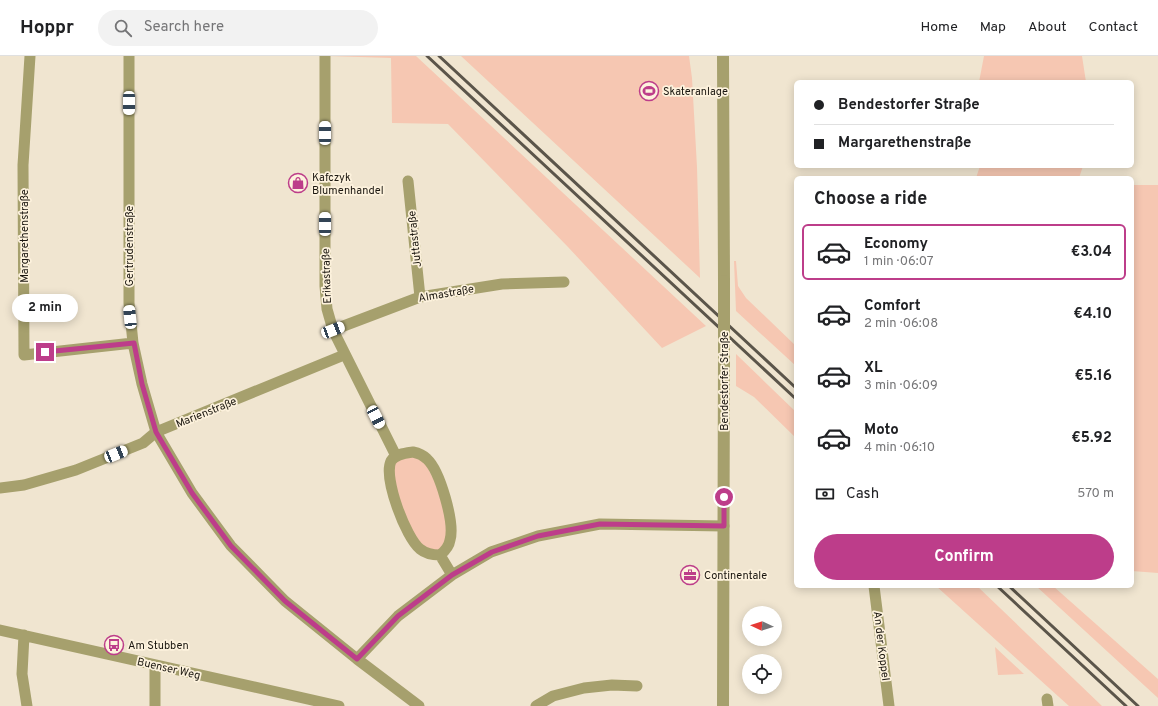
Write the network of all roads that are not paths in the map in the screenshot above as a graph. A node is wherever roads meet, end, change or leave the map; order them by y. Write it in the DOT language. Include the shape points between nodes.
graph roads {
  1 [pos="30,56"];
  2 [pos="129,56"];
  3 [pos="325,56"];
  4 [pos="723,56"];
  5 [pos="408,181"];
  6 [pos="564,282"];
  7 [pos="420,297"];
  8 [pos="333,330"];
  9 [pos="134,343"];
  10 [pos="344,355"];
  11 [pos="156,432"];
  12 [pos="396,456"];
  13 [pos="0,488"];
  14 [pos="724,526"];
  15 [pos="440,555"];
  16 [pos="452,575"];
  17 [pos="874,588"];
  18 [pos="0,630"];
  19 [pos="24,635"];
  20 [pos="357,659"];
  21 [pos="155,665"];
  22 [pos="637,686"];
  23 [pos="27,706"];
  24 [pos="155,706"];
  25 [pos="339,706"];
  26 [pos="419,706"];
  27 [pos="536,706"];
  28 [pos="723,706"];
  29 [pos="889,706"];
  1 -- 9 [label="street, Margarethenstraße" via="23,165 24,355"];
  2 -- 9 [label="street, Gertrudenstraße" via="129,303"];
  3 -- 8 [label="street, Erikastraße" via="325,286 327,309"];
  4 -- 14 [label="street, Bendestorfer Straße, bridge"];
  5 -- 7 [label="street, Juttastraße"];
  6 -- 7 [label="street, Almastraße" via="502,284"];
  7 -- 8 [label="street, Almastraße"];
  8 -- 10 [label="street, Erikastraße"];
  9 -- 11 [label="street, Gertrudenstraße" via="142,384"];
  10 -- 11 [label="street, Marienstraße"];
  10 -- 12 [label="street, Erikastraße"];
  11 -- 13 [label="street, Marienstraße" via="143,443 76,470 24,485"];
  11 -- 20 [label="street, Gertrudenstraße" via="192,493 231,546 285,601"];
  12 -- 15 [label="street" via="389,469 398,510 413,542 427,554"];
  12 -- 15 [label="street" via="413,452 427,458 434,468 448,505 450,521 450,541"];
  14 -- 16 [label="street" via="600,524 532,538 492,552"];
  14 -- 28 [label="street, Bendestorfer Straße"];
  15 -- 16 [label="street"];
  16 -- 20 [label="street" via="398,616"];
  17 -- 29 [label="street, An der Koppel"];
  18 -- 19 [label="street, Buenser Weg"];
  19 -- 21 [label="street, Buenser Weg"];
  19 -- 23 [label="street" via="22,674"];
  20 -- 26 [label="street, Gertrudenstraße"];
  21 -- 24 [label="street"];
  21 -- 25 [label="street, Buenser Weg"];
  22 -- 27 [label="street" via="584,688 553,696"];
}
